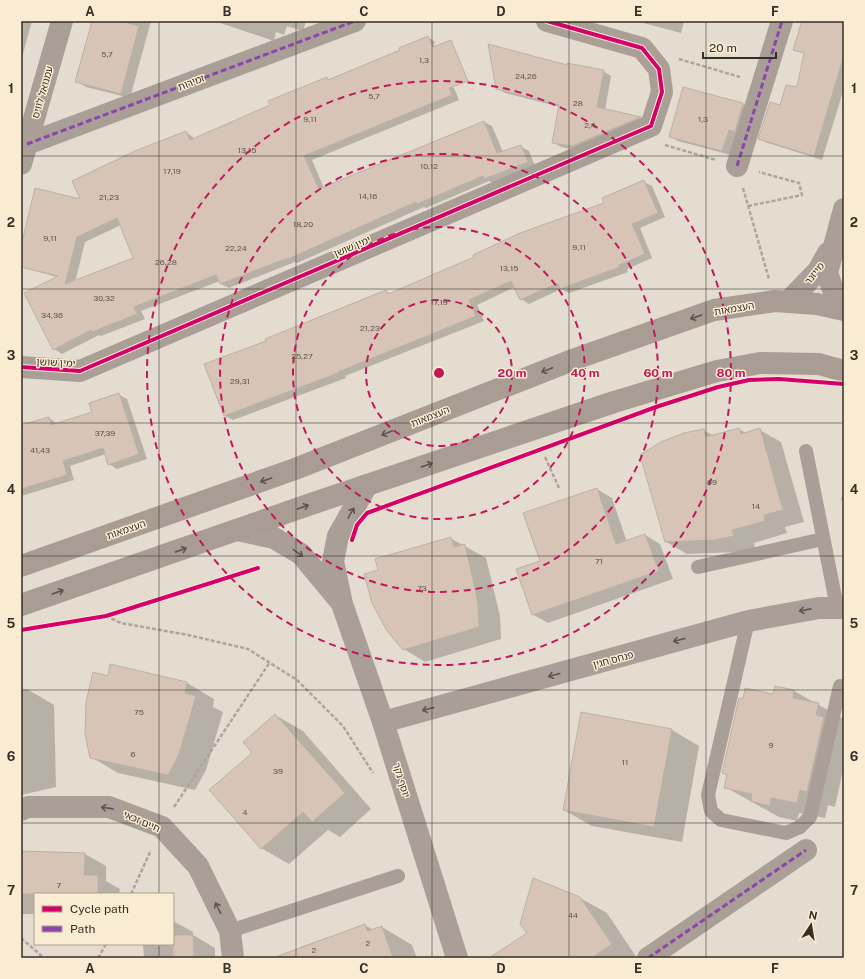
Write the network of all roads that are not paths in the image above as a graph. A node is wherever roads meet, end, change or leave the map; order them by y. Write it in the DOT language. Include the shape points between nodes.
graph roads {
  1 [pos="62,21"];
  2 [pos="356,21"];
  3 [pos="547,21"];
  4 [pos="782,21"];
  5 [pos="24,154"];
  6 [pos="737,166"];
  7 [pos="844,209"];
  8 [pos="835,241"];
  9 [pos="782,301"];
  10 [pos="844,309"];
  11 [pos="21,367"];
  12 [pos="844,371"];
  13 [pos="806,451"];
  14 [pos="367,485"];
  15 [pos="237,530"];
  16 [pos="823,539"];
  17 [pos="21,566"];
  18 [pos="698,567"];
  19 [pos="342,604"];
  20 [pos="21,605"];
  21 [pos="840,608"];
  22 [pos="748,621"];
  23 [pos="840,686"];
  24 [pos="383,722"];
  25 [pos="21,810"];
  26 [pos="806,850"];
  27 [pos="398,876"];
  28 [pos="230,931"];
  29 [pos="233,958"];
  30 [pos="457,958"];
  31 [pos="648,958"];
  1 -- 5 [label="street, עמנואל לוויס"];
  2 -- 5 [label="street, זמירות"];
  3 -- 11 [label="street, ימין שושן" via="642,48 659,69 662,92 651,126 80,371"];
  4 -- 6 [label="street"];
  7 -- 8 [label="street, מייזנר"];
  8 -- 9 [label="street, מייזנר" via="818,271"];
  8 -- 10 [label="street, מייזנר" via="827,273 835,296"];
  9 -- 10 [label="main road, העצמאות"];
  9 -- 17 [label="main road, העצמאות, one-way" via="714,310 575,358 295,470"];
  14 -- 12 [label="main road, one-way" via="614,402 717,371 760,363 819,364"];
  13 -- 16 [label="lane"];
  15 -- 14 [label="main road, one-way"];
  19 -- 14 [label="street, יוסף נקר, one-way" via="333,561 338,536"];
  15 -- 19 [label="street, יוסף נקר, one-way" via="274,538 301,554"];
  20 -- 15 [label="main road, one-way"];
  16 -- 18 [label="lane"];
  16 -- 21 [label="lane"];
  19 -- 24 [label="street, יוסף נקר"];
  21 -- 22 [label="street, פנחס חגין, one-way" via="819,608"];
  22 -- 23 [label="lane" via="708,795 711,811 721,820 786,833 800,827 810,817"];
  22 -- 24 [label="street, פנחס חגין, one-way"];
  24 -- 30 [label="street, יוסף נקר"];
  28 -- 25 [label="street, חיים זכאי, one-way" via="198,866 162,826 109,807 28,807"];
  26 -- 31 [label="street"];
  27 -- 28 [label="lane"];
  28 -- 29 [label="street, חיים זכאי"];
}
